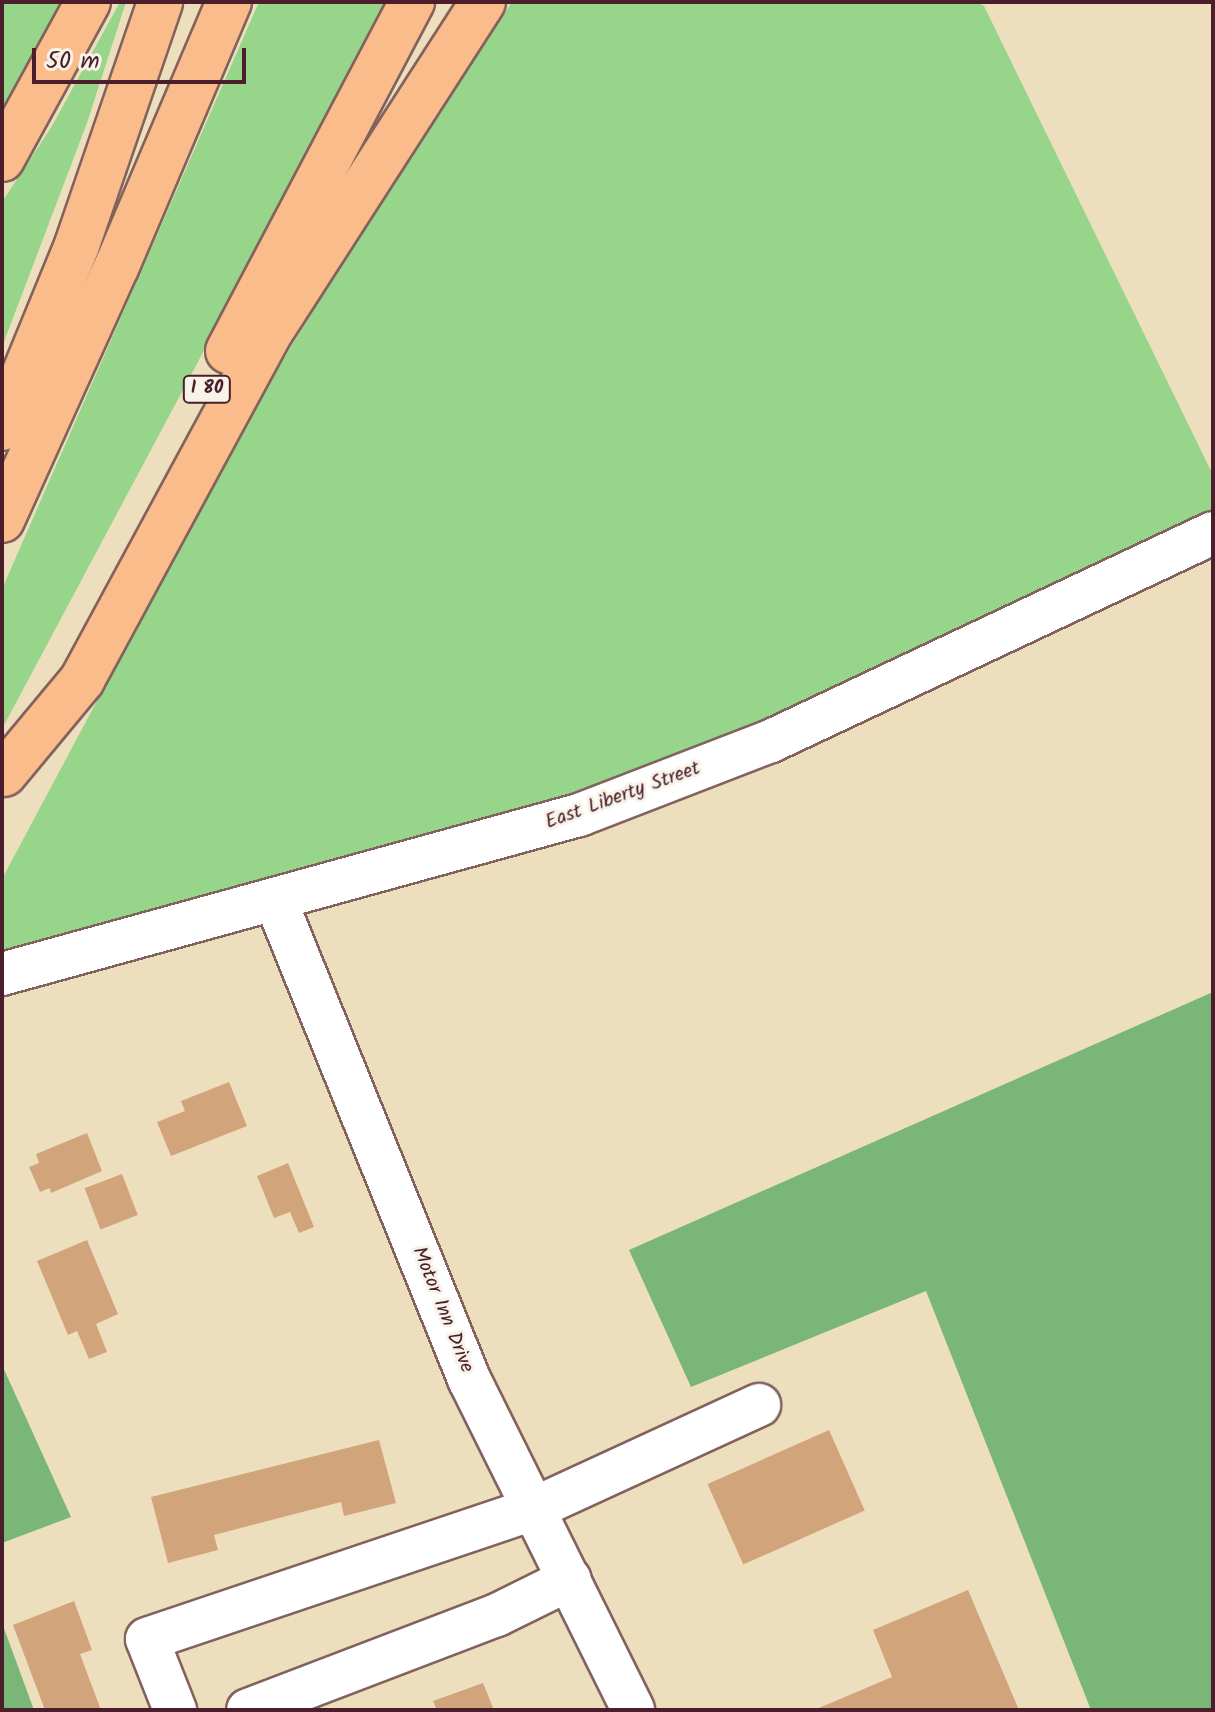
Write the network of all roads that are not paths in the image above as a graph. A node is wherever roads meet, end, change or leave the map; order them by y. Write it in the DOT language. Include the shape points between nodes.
graph roads {
  1 [pos="88,2"];
  2 [pos="160,2"];
  3 [pos="229,2"];
  4 [pos="412,2"];
  5 [pos="483,2"];
  6 [pos="2,159"];
  7 [pos="2,428"];
  8 [pos="2,520"];
  9 [pos="1213,533"];
  10 [pos="3,775"];
  11 [pos="275,899"];
  12 [pos="2,974"];
  13 [pos="759,1405"];
  14 [pos="533,1509"];
  15 [pos="570,1579"];
  16 [pos="175,1710"];
  17 [pos="248,1710"];
  18 [pos="633,1710"];
  1 -- 6 [label="highway"];
  2 -- 7 [label="highway" via="77,245"];
  3 -- 8 [label="highway"];
  4 -- 10 [label="highway, I 80"];
  5 -- 10 [label="highway" via="269,334 82,680"];
  9 -- 11 [label="street, East Liberty Street" via="859,701 687,775 564,819"];
  11 -- 12 [label="street, East Liberty Street"];
  11 -- 14 [label="street, Motor Inn Drive" via="469,1379"];
  13 -- 14 [label="street"];
  14 -- 15 [label="street, Motor Inn Drive"];
  14 -- 16 [label="street" via="147,1639"];
  15 -- 17 [label="street" via="497,1615"];
  15 -- 18 [label="street, Motor Inn Drive"];
}
